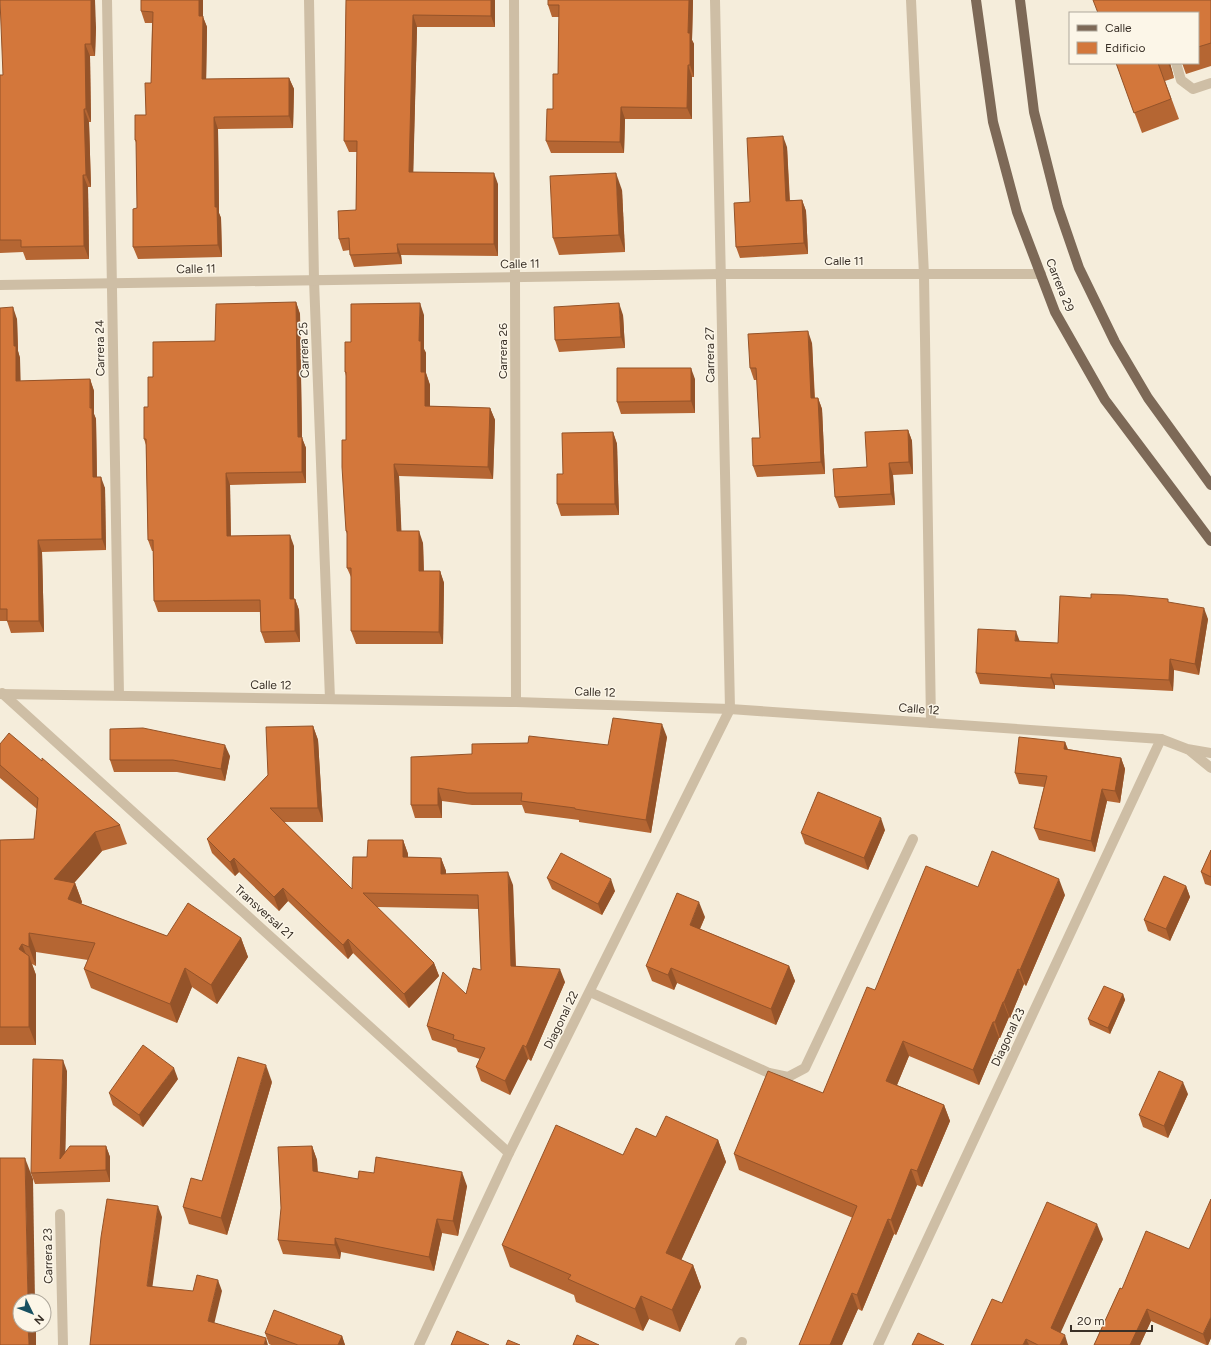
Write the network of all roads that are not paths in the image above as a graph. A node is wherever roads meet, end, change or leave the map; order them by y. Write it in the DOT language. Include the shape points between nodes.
graph roads {
  1 [pos="107,0"];
  2 [pos="309,0"];
  3 [pos="514,0"];
  4 [pos="715,0"];
  5 [pos="911,0"];
  6 [pos="976,0"];
  7 [pos="1020,0"];
  8 [pos="1176,64"];
  9 [pos="1211,83"];
  10 [pos="721,274"];
  11 [pos="924,274"];
  12 [pos="1041,274"];
  13 [pos="516,277"];
  14 [pos="314,280"];
  15 [pos="112,283"];
  16 [pos="0,285"];
  17 [pos="1211,484"];
  18 [pos="1211,541"];
  19 [pos="1,693"];
  20 [pos="119,696"];
  21 [pos="330,699"];
  22 [pos="516,702"];
  23 [pos="730,708"];
  24 [pos="931,723"];
  25 [pos="1162,739"];
  26 [pos="1187,749"];
  27 [pos="1211,753"];
  28 [pos="1211,768"];
  29 [pos="913,839"];
  30 [pos="590,992"];
  31 [pos="510,1153"];
  32 [pos="60,1214"];
  33 [pos="63,1345"];
  34 [pos="419,1345"];
  35 [pos="878,1345"];
  1 -- 15 [label="street, Carrera 24"];
  2 -- 14 [label="street, Carrera 25"];
  3 -- 13 [label="street, Carrera 26"];
  4 -- 10 [label="street, Carrera 27"];
  5 -- 11 [label="street"];
  6 -- 12 [label="main road, Carrera 29" via="993,122 1017,212"];
  7 -- 17 [label="main road, Carrera 29" via="1034,112 1058,207 1078,268 1115,342 1148,398"];
  8 -- 9 [label="street" via="1181,80 1193,89"];
  10 -- 11 [label="street, Calle 11"];
  10 -- 13 [label="street, Calle 11"];
  10 -- 23 [label="street, Carrera 27"];
  11 -- 12 [label="street, Calle 11"];
  11 -- 24 [label="street"];
  12 -- 18 [label="main road, Carrera 29" via="1055,312 1105,400"];
  13 -- 14 [label="street, Calle 11"];
  13 -- 22 [label="street, Carrera 26"];
  14 -- 15 [label="street, Calle 11"];
  14 -- 21 [label="street, Carrera 25"];
  15 -- 16 [label="street, Calle 11"];
  15 -- 20 [label="street, Carrera 24"];
  19 -- 20 [label="street, Calle 12"];
  19 -- 31 [label="street, Transversal 21"];
  20 -- 21 [label="street, Calle 12"];
  21 -- 22 [label="street, Calle 12"];
  22 -- 23 [label="street, Calle 12"];
  23 -- 24 [label="street, Calle 12"];
  23 -- 30 [label="street, Diagonal 22"];
  24 -- 25 [label="street, Calle 12"];
  25 -- 26 [label="street, Calle 12"];
  25 -- 35 [label="street, Diagonal 23"];
  26 -- 27 [label="street, Calle 12"];
  26 -- 28 [label="street, Calle 12"];
  29 -- 30 [label="street" via="805,1068 788,1077 769,1073"];
  30 -- 31 [label="street, Diagonal 22"];
  31 -- 34 [label="street, Diagonal 22"];
  32 -- 33 [label="street, Carrera 23"];
}
